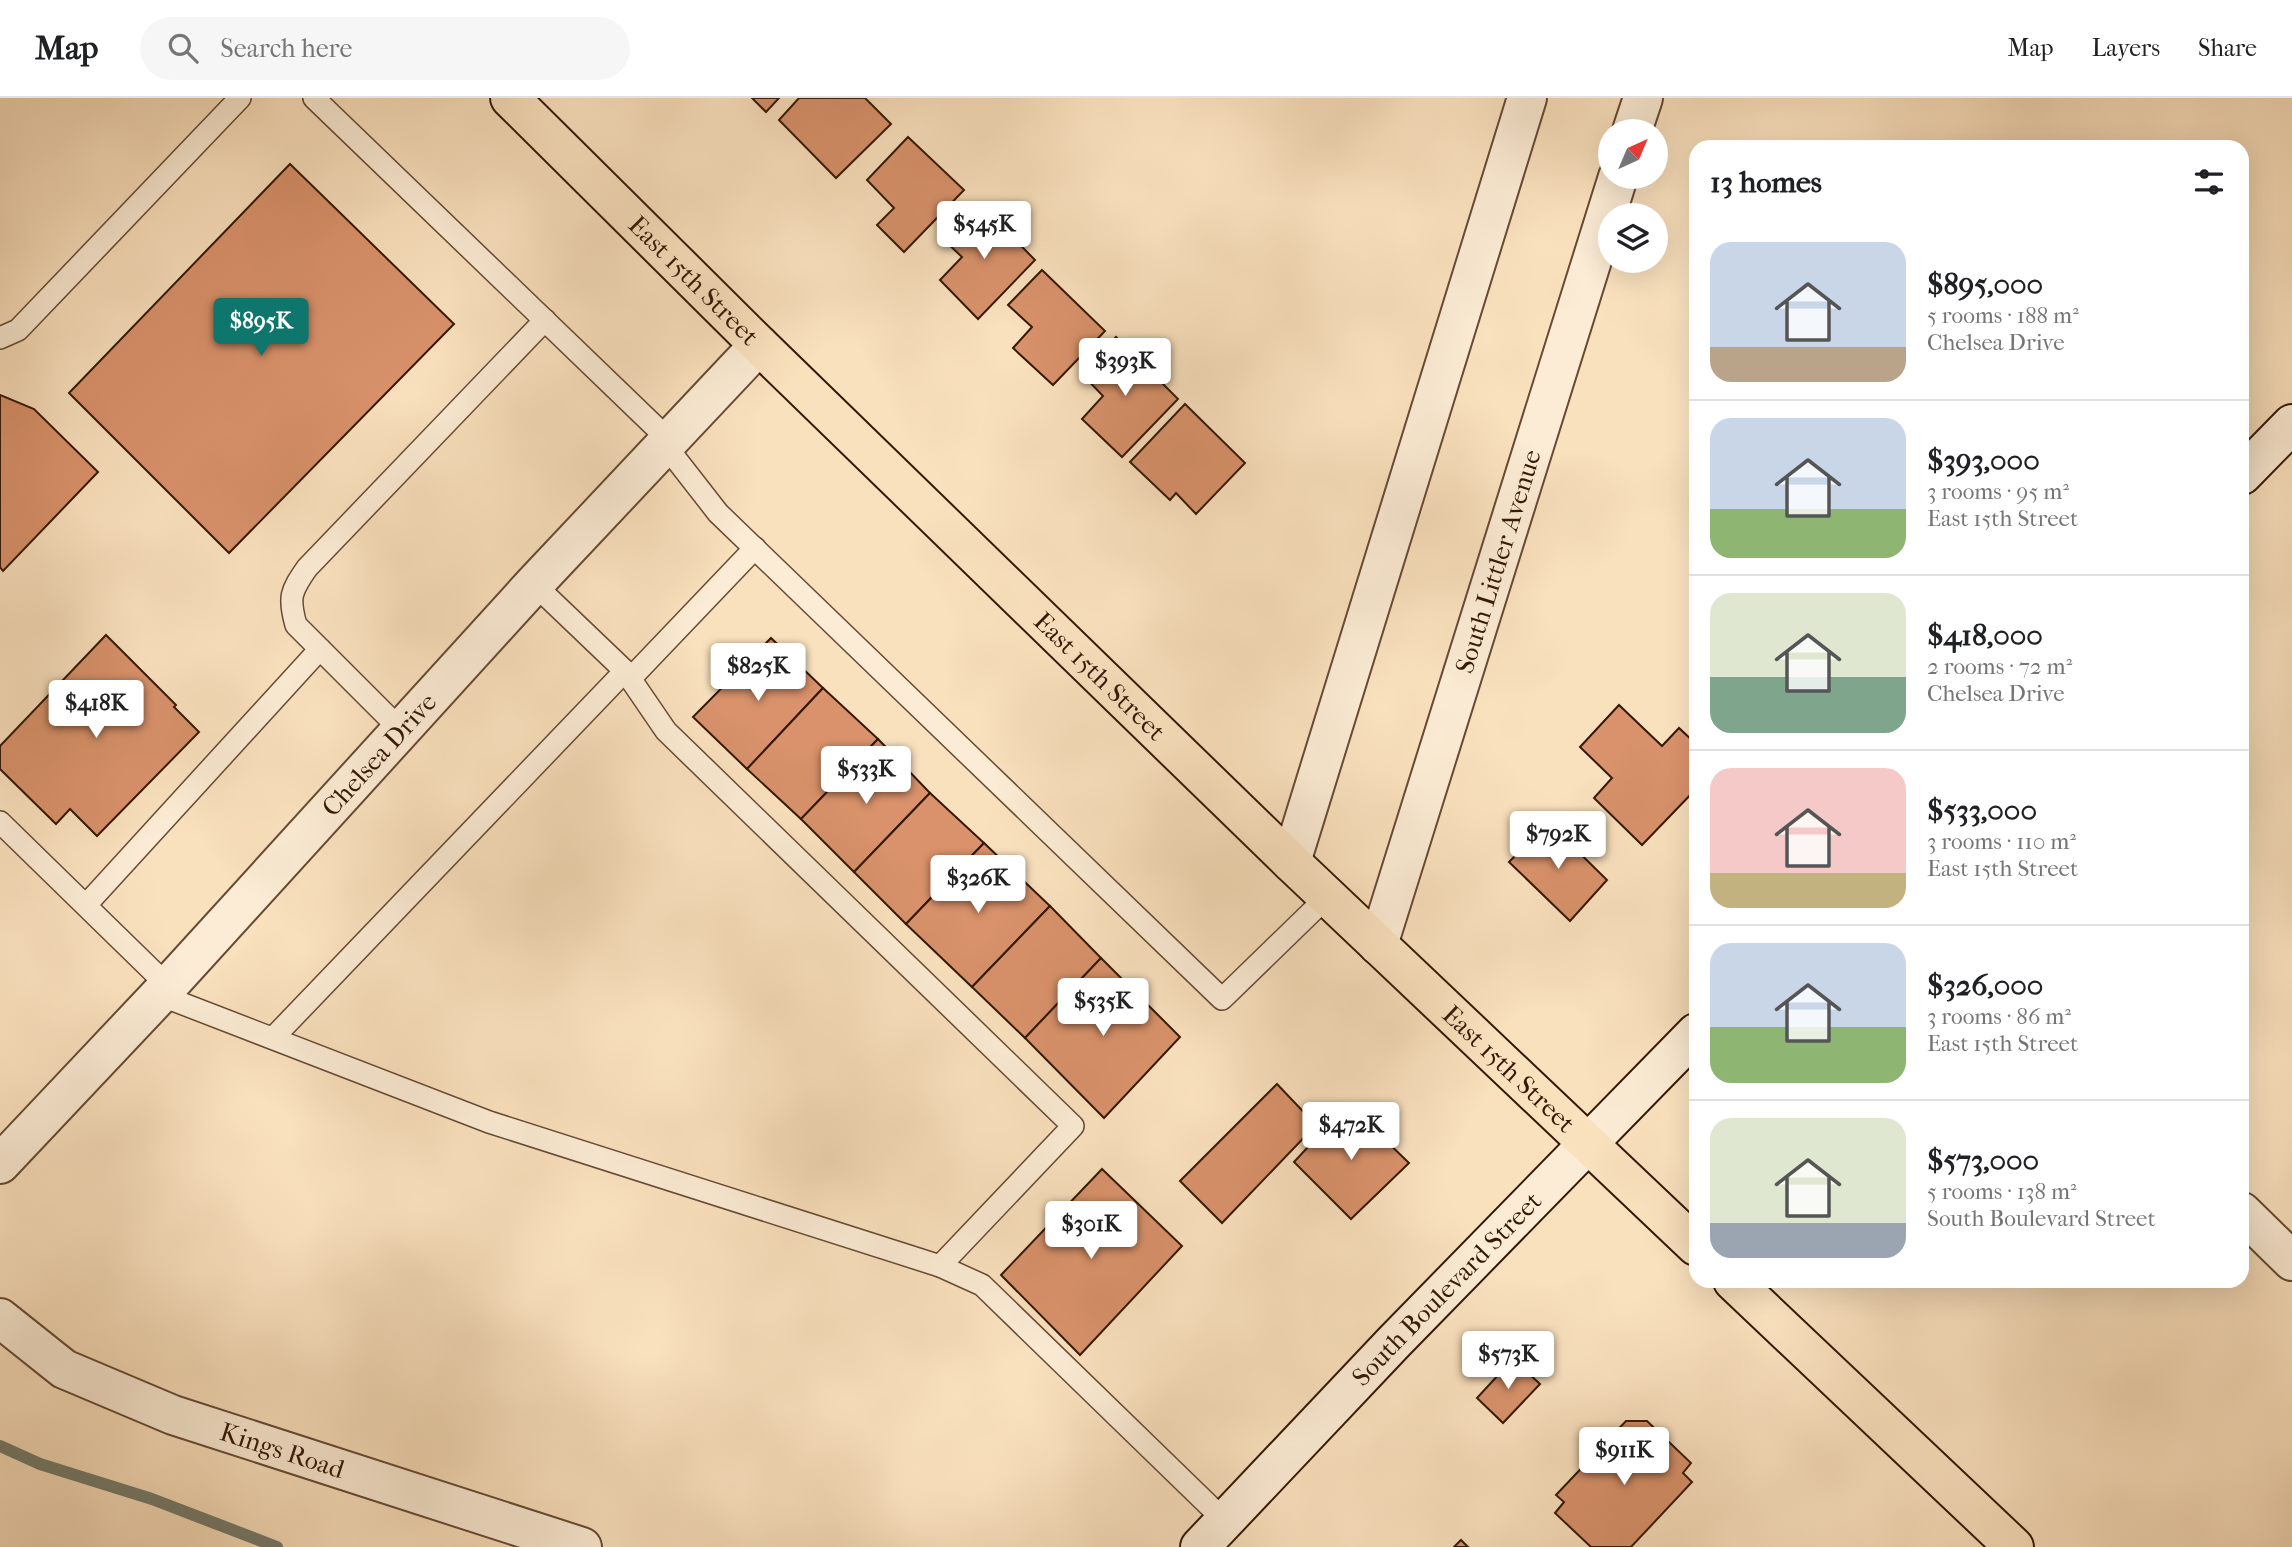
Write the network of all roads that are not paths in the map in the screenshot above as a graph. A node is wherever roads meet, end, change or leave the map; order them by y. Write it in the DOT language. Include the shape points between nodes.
graph roads {
  1 [pos="240,98"];
  2 [pos="314,98"];
  3 [pos="510,98"];
  4 [pos="1527,98"];
  5 [pos="1643,98"];
  6 [pos="1636,119"];
  7 [pos="1614,189"];
  8 [pos="545,320"];
  9 [pos="0,338"];
  10 [pos="759,345"];
  11 [pos="2287,438"];
  12 [pos="667,443"];
  13 [pos="2249,469"];
  14 [pos="755,548"];
  15 [pos="534,584"];
  16 [pos="320,649"];
  17 [pos="628,675"];
  18 [pos="401,730"];
  19 [pos="0,822"];
  20 [pos="1291,862"];
  21 [pos="1327,897"];
  22 [pos="86,905"];
  23 [pos="1378,945"];
  24 [pos="164,991"];
  25 [pos="273,1038"];
  26 [pos="1689,1040"];
  27 [pos="1587,1143"];
  28 [pos="0,1164"];
  29 [pos="2249,1219"];
  30 [pos="1689,1239"];
  31 [pos="2292,1261"];
  32 [pos="940,1266"];
  33 [pos="1740,1288"];
  34 [pos="0,1318"];
  35 [pos="1212,1534"];
  36 [pos="582,1547"];
  37 [pos="2014,1547"];
  1 -- 9 [label="lane" via="18,330"];
  2 -- 8 [label="lane"];
  3 -- 10 [label="main road, East 15th Street"];
  4 -- 20 [label="street"];
  5 -- 6 [label="street"];
  7 -- 23 [label="street, South Littler Avenue"];
  8 -- 12 [label="lane"];
  8 -- 16 [label="lane" via="307,568 293,589 290,605 296,625"];
  10 -- 12 [label="street, Chelsea Drive"];
  10 -- 20 [label="main road, East 15th Street"];
  11 -- 13 [label="street"];
  12 -- 14 [label="lane" via="718,513"];
  12 -- 15 [label="street, Chelsea Drive"];
  14 -- 17 [label="lane"];
  14 -- 21 [label="lane" via="1222,999"];
  15 -- 17 [label="lane"];
  15 -- 18 [label="street, Chelsea Drive"];
  16 -- 18 [label="lane"];
  16 -- 22 [label="lane"];
  17 -- 25 [label="lane"];
  17 -- 32 [label="lane" via="666,731 1073,1126"];
  18 -- 24 [label="street, Chelsea Drive"];
  19 -- 22 [label="lane"];
  20 -- 21 [label="main road, East 15th Street"];
  21 -- 23 [label="main road, East 15th Street"];
  22 -- 24 [label="lane"];
  23 -- 27 [label="main road, East 15th Street"];
  24 -- 25 [label="lane"];
  24 -- 28 [label="street, Chelsea Drive"];
  25 -- 32 [label="lane" via="489,1122"];
  26 -- 27 [label="street, South Boulevard Street"];
  27 -- 30 [label="main road, East 15th Street"];
  27 -- 35 [label="street, South Boulevard Street"];
  29 -- 31 [label="street"];
  32 -- 35 [label="lane" via="982,1286"];
  33 -- 37 [label="main road"];
  34 -- 36 [label="street, Kings Road" via="64,1369 173,1415"];
}
